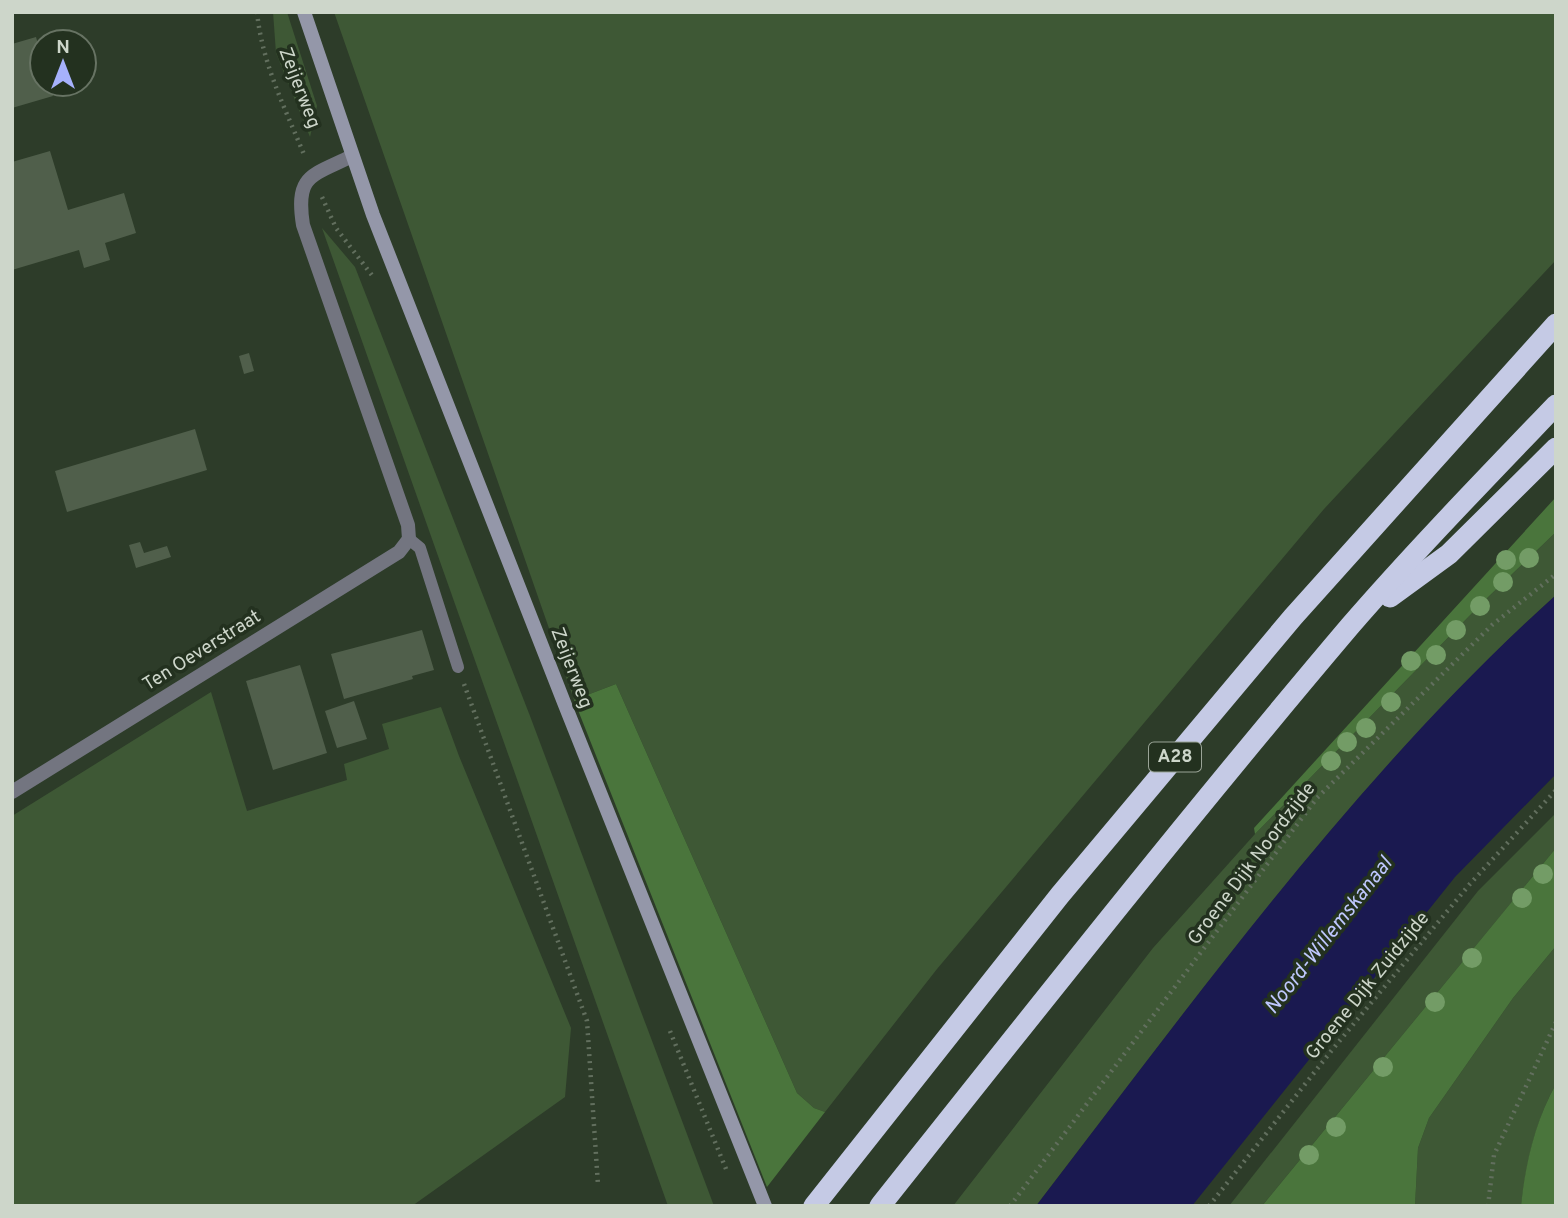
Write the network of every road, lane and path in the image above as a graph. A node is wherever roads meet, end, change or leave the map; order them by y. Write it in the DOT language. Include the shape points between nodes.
graph roads {
  1 [pos="257,12"];
  2 [pos="304,12"];
  3 [pos="352,156"];
  4 [pos="313,175"];
  5 [pos="1556,324"];
  6 [pos="1556,405"];
  7 [pos="1556,448"];
  8 [pos="409,539"];
  9 [pos="1556,574"];
  10 [pos="1352,625"];
  11 [pos="457,667"];
  12 [pos="1556,790"];
  13 [pos="12,792"];
  14 [pos="1556,1022"];
  15 [pos="598,1185"];
  16 [pos="762,1199"];
  17 [pos="814,1206"];
  18 [pos="880,1206"];
  19 [pos="1010,1206"];
  20 [pos="1209,1206"];
  21 [pos="1489,1206"];
  1 -- 4 [label="path, Zeijerweg" via="271,75"];
  2 -- 3 [label="street, Zeijerweg"];
  3 -- 4 [label="street"];
  3 -- 16 [label="street, Zeijerweg"];
  4 -- 8 [label="street" via="302,188 303,225 408,525"];
  5 -- 17 [label="highway, A28" via="1284,628 1060,895"];
  6 -- 10 [label="highway, A28"];
  7 -- 10 [label="highway, A28" via="1449,554"];
  8 -- 11 [label="lane" via="420,548"];
  8 -- 13 [label="street, Ten Oeverstraat" via="399,552"];
  9 -- 19 [label="path, Groene Dijk Noordzijde" via="1492,625 1317,798"];
  10 -- 18 [label="highway, A28"];
  11 -- 15 [label="path" via="587,1021"];
  12 -- 20 [label="path, Groene Dijk Zuidzijde" via="1469,885"];
  14 -- 21 [label="path" via="1494,1155"];
}
